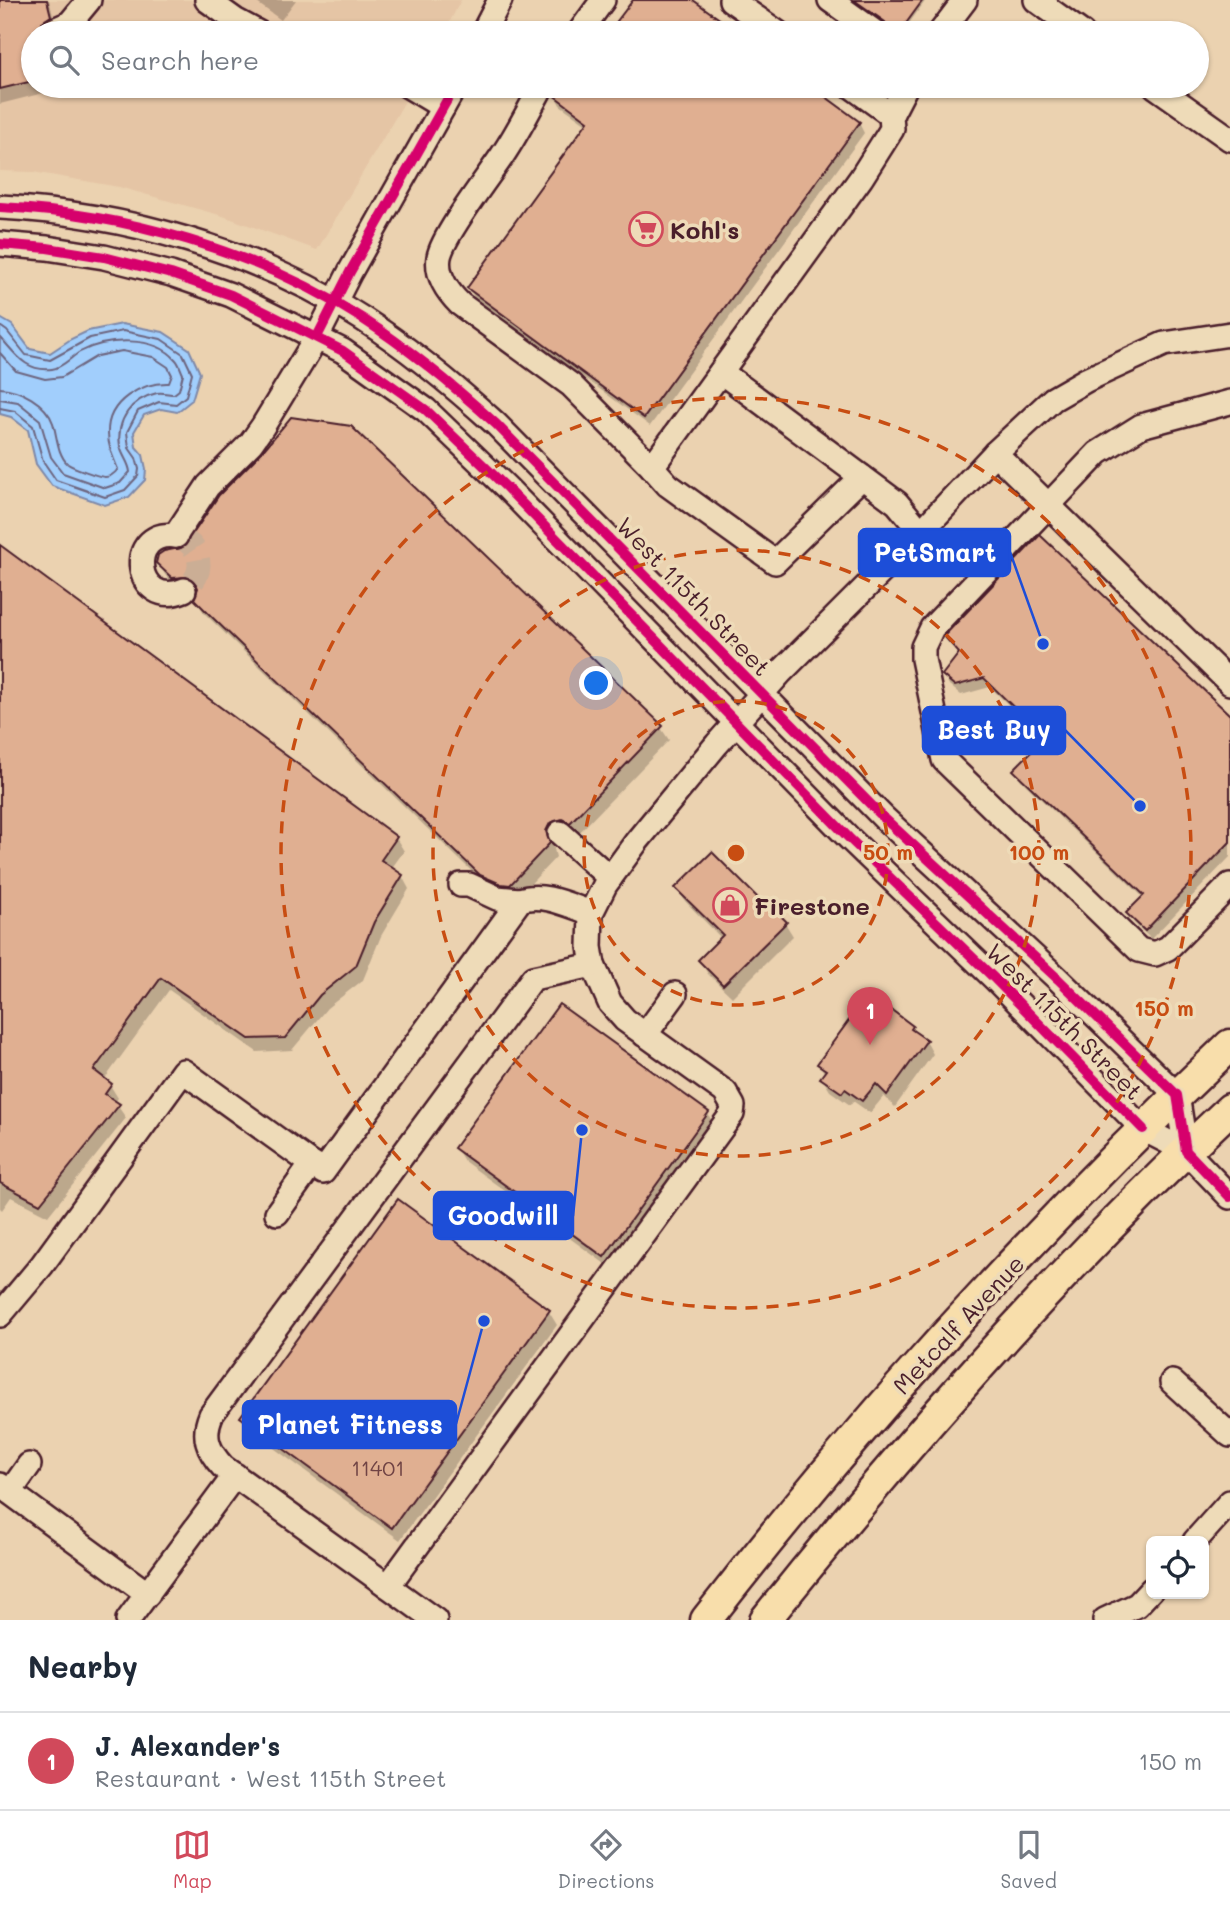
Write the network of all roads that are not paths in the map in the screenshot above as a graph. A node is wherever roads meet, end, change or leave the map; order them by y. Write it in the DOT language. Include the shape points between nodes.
graph roads {
  1 [pos="89,0"];
  2 [pos="207,0"];
  3 [pos="500,0"];
  4 [pos="603,0"];
  5 [pos="732,0"];
  6 [pos="830,0"];
  7 [pos="965,0"];
  8 [pos="1036,0"];
  9 [pos="72,21"];
  10 [pos="237,21"];
  11 [pos="489,21"];
  12 [pos="588,21"];
  13 [pos="761,21"];
  14 [pos="859,21"];
  15 [pos="949,21"];
  16 [pos="1065,21"];
  17 [pos="428,98"];
  18 [pos="448,98"];
  19 [pos="535,98"];
  20 [pos="867,98"];
  21 [pos="900,98"];
  22 [pos="1172,98"];
  23 [pos="443,107"];
  24 [pos="891,115"];
  25 [pos="1230,139"];
  26 [pos="0,207"];
  27 [pos="0,244"];
  28 [pos="335,303"];
  29 [pos="1230,334"];
  30 [pos="317,337"];
  31 [pos="721,372"];
  32 [pos="1230,402"];
  33 [pos="995,453"];
  34 [pos="652,467"];
  35 [pos="862,477"];
  36 [pos="1047,505"];
  37 [pos="921,532"];
  38 [pos="184,590"];
  39 [pos="1230,683"];
  40 [pos="761,694"];
  41 [pos="736,723"];
  42 [pos="560,833"];
  43 [pos="610,878"];
  44 [pos="461,885"];
  45 [pos="1230,885"];
  46 [pos="520,900"];
  47 [pos="591,912"];
  48 [pos="593,965"];
  49 [pos="674,994"];
  50 [pos="645,1035"];
  51 [pos="1230,1045"];
  52 [pos="1177,1096"];
  53 [pos="1230,1109"];
  54 [pos="1143,1129"];
  55 [pos="1186,1151"];
  56 [pos="313,1164"];
  57 [pos="1230,1196"];
  58 [pos="277,1213"];
  59 [pos="0,1314"];
  60 [pos="1172,1382"];
  61 [pos="1230,1435"];
  62 [pos="29,1465"];
  63 [pos="235,1475"];
  64 [pos="5,1489"];
  65 [pos="1230,1502"];
  66 [pos="1199,1536"];
  67 [pos="388,1586"];
  68 [pos="148,1594"];
  69 [pos="1146,1595"];
  70 [pos="128,1620"];
  71 [pos="435,1620"];
  72 [pos="706,1620"];
  73 [pos="765,1620"];
  74 [pos="1105,1620"];
  1 -- 9 [label="street"];
  2 -- 10 [label="street"];
  3 -- 11 [label="street"];
  4 -- 12 [label="street"];
  5 -- 13 [label="street"];
  6 -- 14 [label="street"];
  7 -- 15 [label="street"];
  8 -- 16 [label="street"];
  17 -- 23 [label="street"];
  18 -- 23 [label="street"];
  19 -- 34 [label="street" via="446,240 439,257 441,276 460,304 571,386"];
  20 -- 24 [label="street"];
  21 -- 24 [label="street"];
  22 -- 25 [label="street"];
  23 -- 28 [label="street"];
  24 -- 31 [label="street" via="892,129 861,178"];
  26 -- 28 [label="street, West 115th Street" via="131,225 206,245"];
  27 -- 30 [label="street, West 115th Street" via="104,257 171,274 231,295"];
  28 -- 30 [label="street"];
  28 -- 40 [label="street, West 115th Street" via="402,346 496,424"];
  29 -- 33 [label="street" via="1164,344 1086,380 1054,399"];
  30 -- 38 [label="street" via="255,447 176,536 163,536 148,546 142,557 146,581 162,593"];
  30 -- 41 [label="street, West 115th Street" via="387,381 467,447"];
  31 -- 34 [label="street"];
  31 -- 35 [label="street"];
  32 -- 36 [label="street" via="1141,426 1098,453"];
  33 -- 36 [label="street"];
  33 -- 37 [label="street"];
  34 -- 35 [label="street" via="668,485 775,562"];
  35 -- 37 [label="street" via="897,503"];
  36 -- 39 [label="street"];
  36 -- 45 [label="street" via="926,638 923,659 944,760 1139,950 1155,954 1168,948"];
  37 -- 40 [label="street"];
  40 -- 41 [label="street"];
  40 -- 52 [label="street, West 115th Street" via="885,819"];
  41 -- 43 [label="street"];
  41 -- 54 [label="street, West 115th Street"];
  42 -- 43 [label="street"];
  43 -- 47 [label="street"];
  44 -- 46 [label="street" via="497,898"];
  46 -- 47 [label="street" via="543,897"];
  46 -- 56 [label="street" via="323,1172"];
  47 -- 48 [label="street"];
  48 -- 50 [label="street" via="610,1003"];
  48 -- 63 [label="street" via="533,978 211,1415 206,1426 209,1448"];
  49 -- 50 [label="street"];
  50 -- 67 [label="street" via="724,1092 733,1105 732,1114"];
  51 -- 52 [label="main road, Metcalf Avenue"];
  52 -- 54 [label="main road, Metcalf Avenue"];
  52 -- 55 [label="street, West 115th Street"];
  53 -- 55 [label="main road, Metcalf Avenue"];
  54 -- 55 [label="street, West 115th Street"];
  54 -- 72 [label="main road, Metcalf Avenue" via="905,1381"];
  55 -- 57 [label="street, West 115th Street"];
  55 -- 73 [label="main road, Metcalf Avenue" via="922,1431"];
  56 -- 58 [label="street"];
  56 -- 59 [label="street" via="183,1071 43,1265"];
  60 -- 61 [label="street"];
  62 -- 64 [label="street"];
  63 -- 67 [label="street"];
  63 -- 68 [label="street"];
  64 -- 68 [label="street"];
  65 -- 66 [label="street"];
  67 -- 71 [label="street"];
  68 -- 70 [label="street"];
  69 -- 74 [label="street" via="1137,1605"];
}
